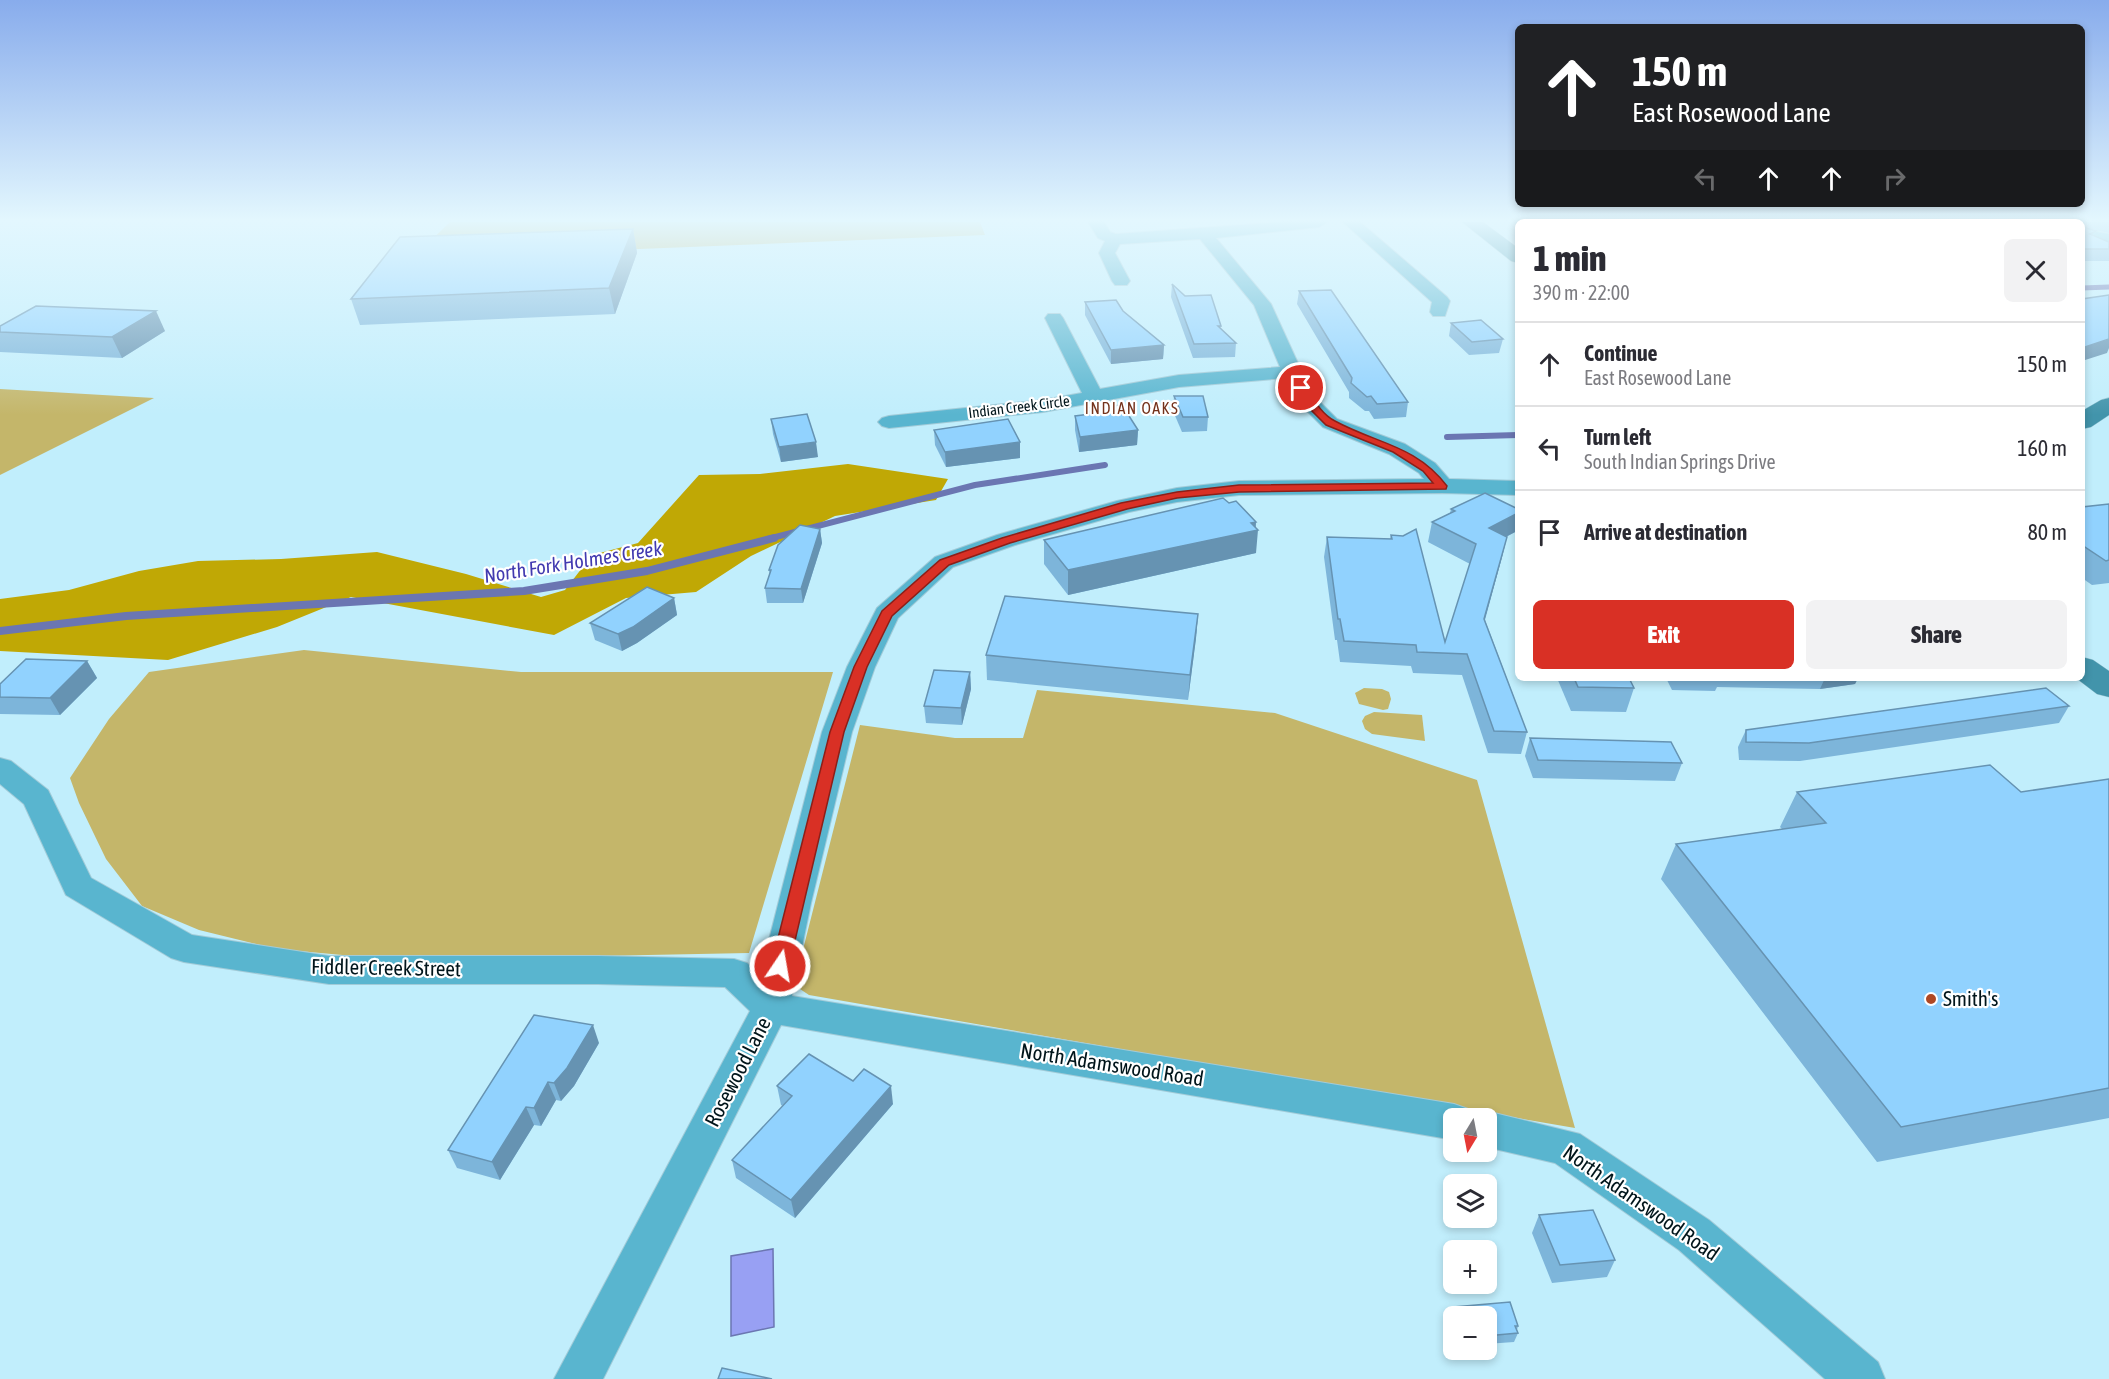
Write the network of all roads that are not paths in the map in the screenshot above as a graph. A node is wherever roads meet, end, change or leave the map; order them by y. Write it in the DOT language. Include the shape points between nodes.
graph roads {
  1 [pos="1247,286"];
  2 [pos="1424,286"];
  3 [pos="1439,312"];
  4 [pos="1054,318"];
  5 [pos="1292,372"];
  6 [pos="1094,397"];
  7 [pos="2109,405"];
  8 [pos="2085,420"];
  9 [pos="889,422"];
  10 [pos="1442,486"];
  11 [pos="1515,488"];
  12 [pos="2085,669"];
  13 [pos="2109,687"];
  14 [pos="0,768"];
  15 [pos="771,1008"];
  16 [pos="1443,1120"];
  17 [pos="1497,1132"];
  18 [pos="578,1379"];
  19 [pos="1861,1379"];
  1 -- 5 [label="street" via="1262,304"];
  2 -- 3 [label="street" via="1441,301"];
  4 -- 6 [label="street"];
  5 -- 6 [label="street, Indian Creek Circle" via="1179,381"];
  5 -- 10 [label="street" via="1311,404 1330,423 1397,450 1427,468"];
  6 -- 9 [label="street, Indian Creek Circle"];
  7 -- 8 [label="street"];
  10 -- 11 [label="street"];
  10 -- 15 [label="street, Rosewood Lane" via="1239,488 1177,495 1017,537 944,562 886,614 861,667 837,732"];
  12 -- 13 [label="street"];
  14 -- 15 [label="street, Fiddler Creek Street" via="37,798 78,886 184,948 329,970 734,973"];
  15 -- 16 [label="street, North Adamswood Road"];
  15 -- 18 [label="street, Rosewood Lane"];
  17 -- 19 [label="street, North Adamswood Road" via="1565,1147 1694,1235"];
}
